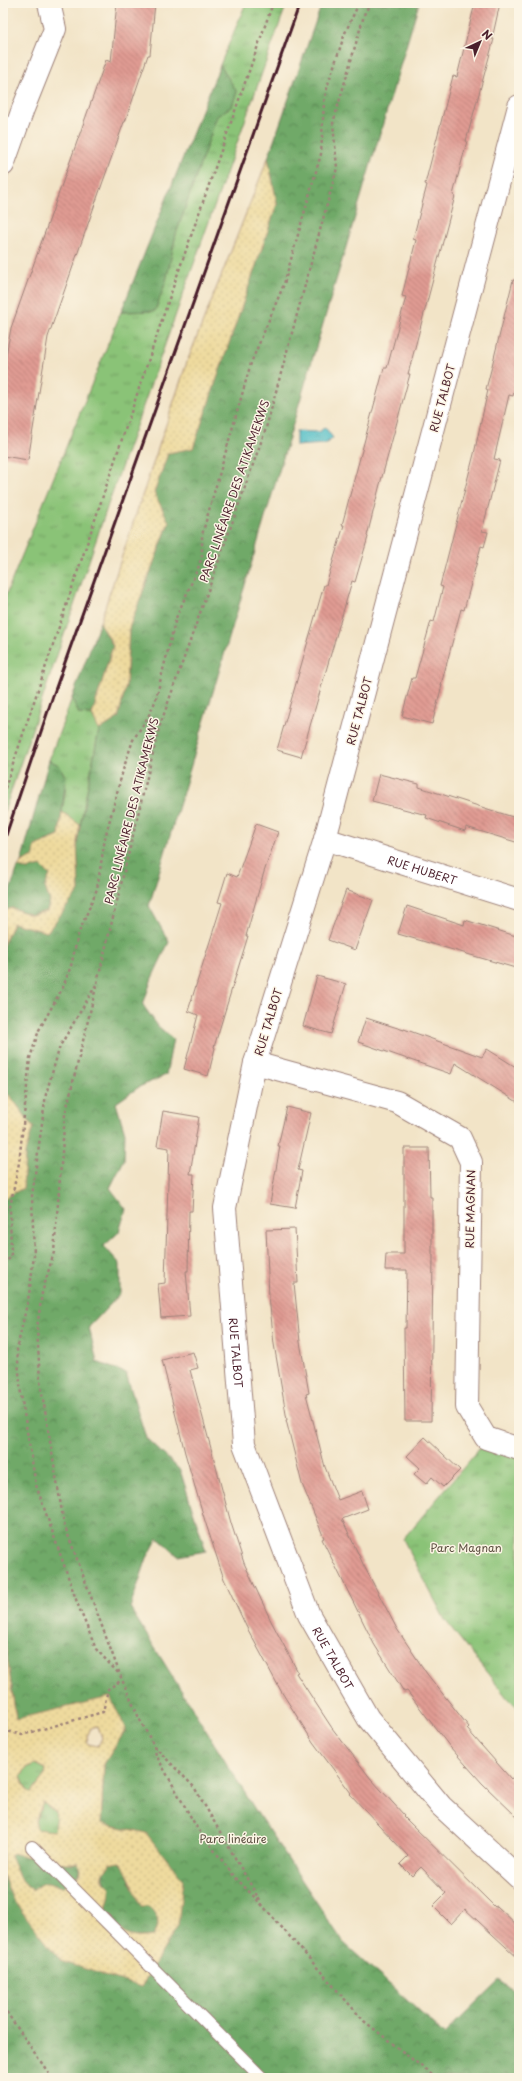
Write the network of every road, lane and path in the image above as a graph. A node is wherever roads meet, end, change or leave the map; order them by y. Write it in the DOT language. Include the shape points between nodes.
graph roads {
  1 [pos="49,3"];
  2 [pos="273,3"];
  3 [pos="359,3"];
  4 [pos="372,3"];
  5 [pos="519,106"];
  6 [pos="3,165"];
  7 [pos="3,794"];
  8 [pos="325,839"];
  9 [pos="519,900"];
  10 [pos="97,983"];
  11 [pos="255,1063"];
  12 [pos="3,1264"];
  13 [pos="519,1449"];
  14 [pos="120,1676"];
  15 [pos="122,1680"];
  16 [pos="3,1730"];
  17 [pos="154,1746"];
  18 [pos="32,1847"];
  19 [pos="519,1878"];
  20 [pos="263,1906"];
  21 [pos="3,2007"];
  22 [pos="52,2078"];
  23 [pos="262,2078"];
  24 [pos="436,2078"];
  1 -- 6 [label="street" via="55,29"];
  2 -- 7 [label="path" via="172,290"];
  3 -- 12 [label="path" via="345,32 328,84 324,102 321,154 284,284 251,363 202,534 202,556 199,566 176,618 155,702 133,740 123,770 105,838 97,889 78,935 71,966 63,987 39,1030 30,1058 19,1163 10,1207 11,1257"];
  4 -- 10 [label="path, PARC LINÉAIRE DES ATIKAMEKWS" via="365,12 333,123 337,168 266,428 159,728"];
  5 -- 8 [label="street, RUE TALBOT"];
  8 -- 9 [label="street, RUE HUBERT"];
  8 -- 11 [label="street, RUE TALBOT"];
  10 -- 14 [label="path, PARC LINÉAIRE DES ATIKAMEKWS" via="65,1115 54,1252 42,1293 37,1328 40,1381 64,1524"];
  10 -- 14 [label="path, PARC LINÉAIRE DES ATIKAMEKWS" via="60,1046 46,1094 32,1196 34,1256 29,1295 17,1349 21,1396 36,1485 96,1649"];
  11 -- 13 [label="street, RUE MAGNAN" via="397,1102 460,1138 471,1162 467,1407 486,1438"];
  11 -- 19 [label="street, RUE TALBOT" via="224,1208 244,1444 309,1615 368,1718 442,1806"];
  14 -- 15 [label="path, PARC LINÉAIRE DES ATIKAMEKWS"];
  15 -- 16 [label="path" via="108,1689 103,1712 22,1735"];
  15 -- 17 [label="path, PARC LINÉAIRE DES ATIKAMEKWS"];
  17 -- 20 [label="path, PARC LINÉAIRE DES ATIKAMEKWS" via="194,1787"];
  17 -- 20 [label="path, PARC LINÉAIRE DES ATIKAMEKWS" via="156,1755 197,1828 234,1876"];
  18 -- 23 [label="lane"];
  20 -- 24 [label="path, PARC LINÉAIRE DES ATIKAMEKWS" via="364,2021"];
  21 -- 22 [label="path"];
}
